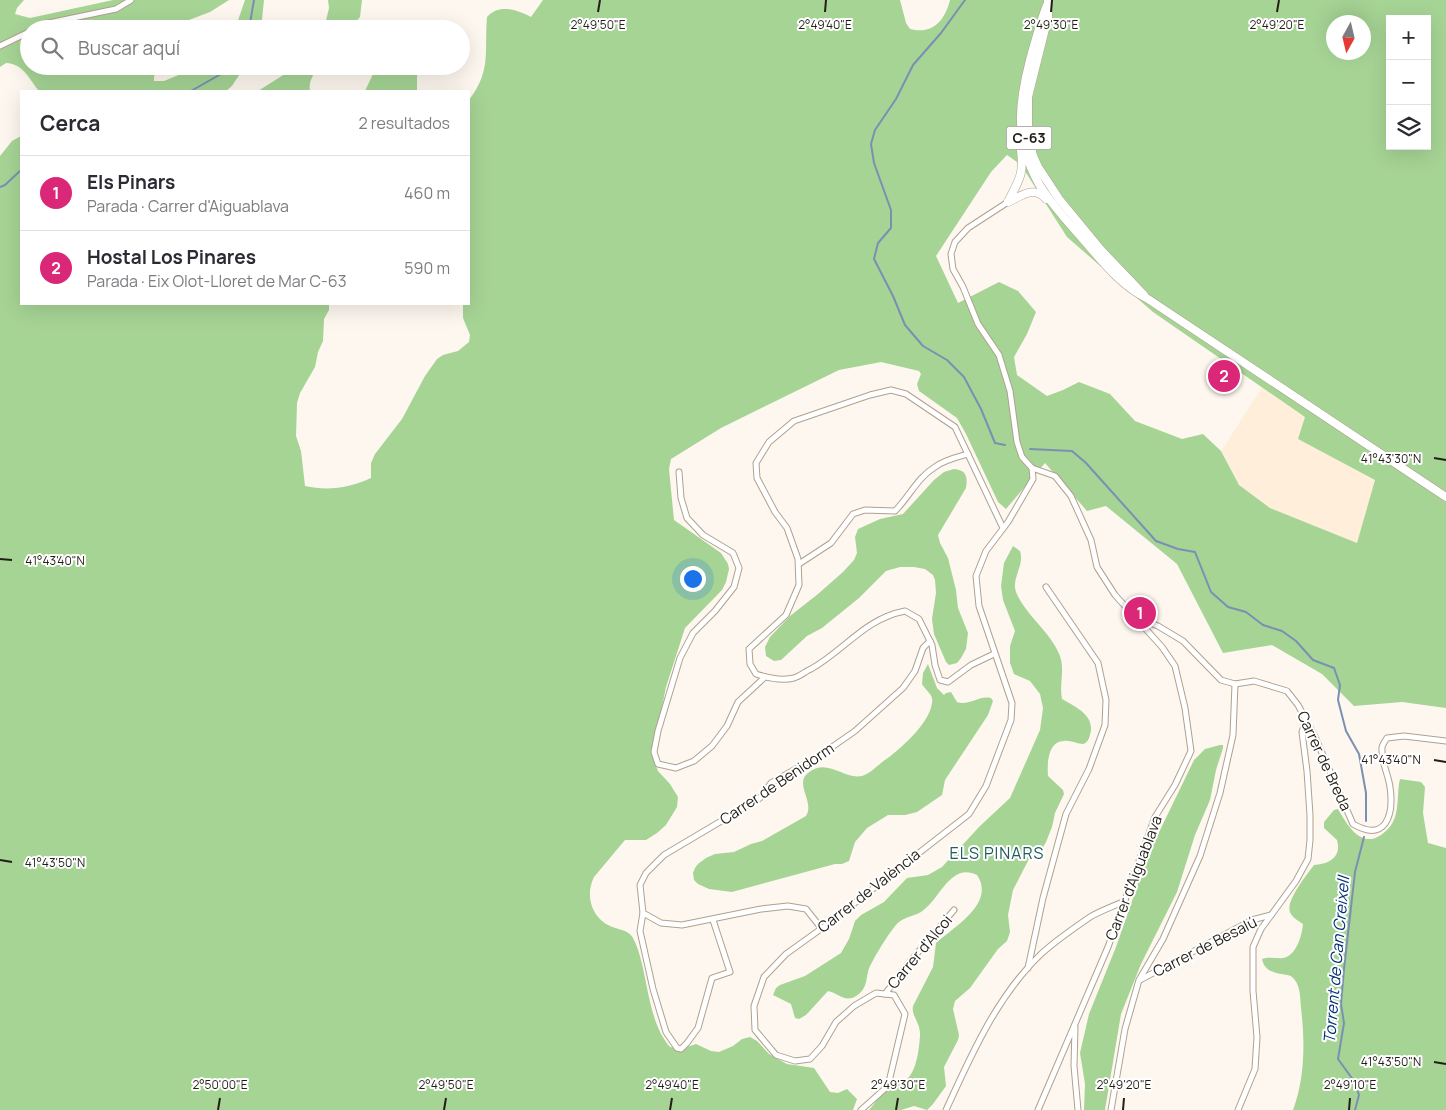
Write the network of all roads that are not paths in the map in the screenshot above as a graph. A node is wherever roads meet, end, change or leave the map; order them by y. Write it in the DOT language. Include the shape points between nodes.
graph roads {
  1 [pos="131,0"];
  2 [pos="1047,3"];
  3 [pos="63,20"];
  4 [pos="20,36"];
  5 [pos="0,46"];
  6 [pos="1028,97"];
  7 [pos="1020,110"];
  8 [pos="1038,179"];
  9 [pos="1019,182"];
  10 [pos="1029,192"];
  11 [pos="1008,202"];
  12 [pos="1083,239"];
  13 [pos="1101,250"];
  14 [pos="1148,299"];
  15 [pos="968,454"];
  16 [pos="1032,468"];
  17 [pos="679,472"];
  18 [pos="1446,497"];
  19 [pos="1004,528"];
  20 [pos="798,564"];
  21 [pos="1046,587"];
  22 [pos="1137,618"];
  23 [pos="930,641"];
  24 [pos="994,654"];
  25 [pos="766,677"];
  26 [pos="1235,684"];
  27 [pos="1306,719"];
  28 [pos="1446,741"];
  29 [pos="1125,901"];
  30 [pos="954,910"];
  31 [pos="642,913"];
  32 [pos="1272,915"];
  33 [pos="713,920"];
  34 [pos="822,929"];
  35 [pos="1028,968"];
  36 [pos="1139,980"];
  37 [pos="885,994"];
  38 [pos="1075,1024"];
  39 [pos="861,1110"];
  40 [pos="946,1110"];
  41 [pos="1038,1110"];
  42 [pos="1078,1110"];
  43 [pos="1111,1110"];
  44 [pos="1238,1110"];
  1 -- 3 [label="street" via="116,9"];
  2 -- 6 [label="main road, C-63" via="1048,17"];
  2 -- 7 [label="main road, C-63" via="1024,83"];
  4 -- 5 [label="street"];
  6 -- 8 [label="main road, C-63" via="1023,111 1025,138"];
  6 -- 13 [label="main road, C-63" via="1028,134 1038,167 1059,199"];
  7 -- 8 [label="main road, C-63" via="1026,156"];
  7 -- 9 [label="main road, C-63" via="1017,119 1022,166"];
  8 -- 9 [label="main road" via="1028,173"];
  8 -- 10 [label="main road"];
  8 -- 12 [label="main road, C-63"];
  8 -- 13 [label="main road, C-63" via="1094,247"];
  9 -- 10 [label="main road"];
  9 -- 11 [label="main road, C-63"];
  10 -- 11 [label="main road"];
  10 -- 12 [label="main road, C-63" via="1043,196 1072,232"];
  11 -- 16 [label="street" via="968,228 954,242 951,254 953,269 978,324 999,355 1010,391 1017,442 1022,457"];
  12 -- 14 [label="main road, C-63" via="1131,289"];
  13 -- 14 [label="main road, C-63"];
  14 -- 18 [label="main road, C-63"];
  15 -- 19 [label="street"];
  15 -- 20 [label="street" via="934,467 895,511 865,510 853,514 831,543"];
  15 -- 20 [label="street" via="955,427 906,394 891,390 794,421 769,442 756,463 757,478 775,512 788,528"];
  16 -- 19 [label="street, Carrer de València" via="1033,479"];
  16 -- 22 [label="street, Carrer d'Aiguablava" via="1055,476 1071,496 1091,540 1097,567 1115,595"];
  17 -- 25 [label="street" via="687,518 703,535 733,553 739,568 734,587 694,633 680,658 658,730 654,752 658,764 676,768 694,761 712,746 738,702"];
  19 -- 24 [label="street, Carrer de València" via="986,551 976,576 979,606"];
  20 -- 25 [label="street" via="799,585 786,615 749,648 750,664 756,674"];
  21 -- 35 [label="street" via="1098,663 1106,700 1105,725 1066,814"];
  22 -- 26 [label="street" via="1183,641 1221,680"];
  22 -- 29 [label="street, Carrer d'Aiguablava" via="1175,666 1192,751 1155,817"];
  23 -- 24 [label="street" via="940,680 948,682 971,665"];
  23 -- 25 [label="street" via="919,619 905,611 890,614 861,630 822,662 795,678"];
  23 -- 31 [label="street, Carrer de Benidorm" via="902,688 855,731 771,783 760,798 672,850 655,864 640,885"];
  24 -- 34 [label="street, Carrer de València" via="1012,703 1011,720 986,786 969,814"];
  26 -- 27 [label="street, Carrer de Breda" via="1254,681 1287,691"];
  26 -- 36 [label="street" via="1233,735 1220,793 1200,856 1163,939"];
  27 -- 28 [label="street, Carrer de Breda" via="1353,824 1364,830 1377,831 1386,825 1390,811 1390,786 1382,747 1387,738 1404,736"];
  27 -- 32 [label="street" via="1302,732 1310,815 1308,859"];
  29 -- 35 [label="street" via="1091,916"];
  29 -- 38 [label="street, Carrer d'Aiguablava"];
  30 -- 37 [label="street, Carrer d'Alcoi"];
  31 -- 33 [label="street" via="661,923 682,925"];
  31 -- 33 [label="street, Carrer de Benidorm" via="640,932 653,989 666,1032 677,1048 687,1043 698,1028 712,978 730,972"];
  32 -- 36 [label="street, Carrer de Besalú" via="1252,920"];
  32 -- 44 [label="street" via="1253,948 1257,1037 1255,1069"];
  33 -- 34 [label="street" via="788,906 806,909"];
  34 -- 37 [label="street, Carrer de València" via="786,954 764,977 754,1006 755,1030 776,1056 795,1061 810,1060 836,1022 854,1006 876,993"];
  35 -- 40 [label="street" via="996,1012"];
  36 -- 43 [label="street" via="1125,1029"];
  37 -- 39 [label="street" via="894,994 905,1014 888,1086"];
  38 -- 41 [label="street, Carrer d'Aiguablava"];
  38 -- 42 [label="street"];
}
